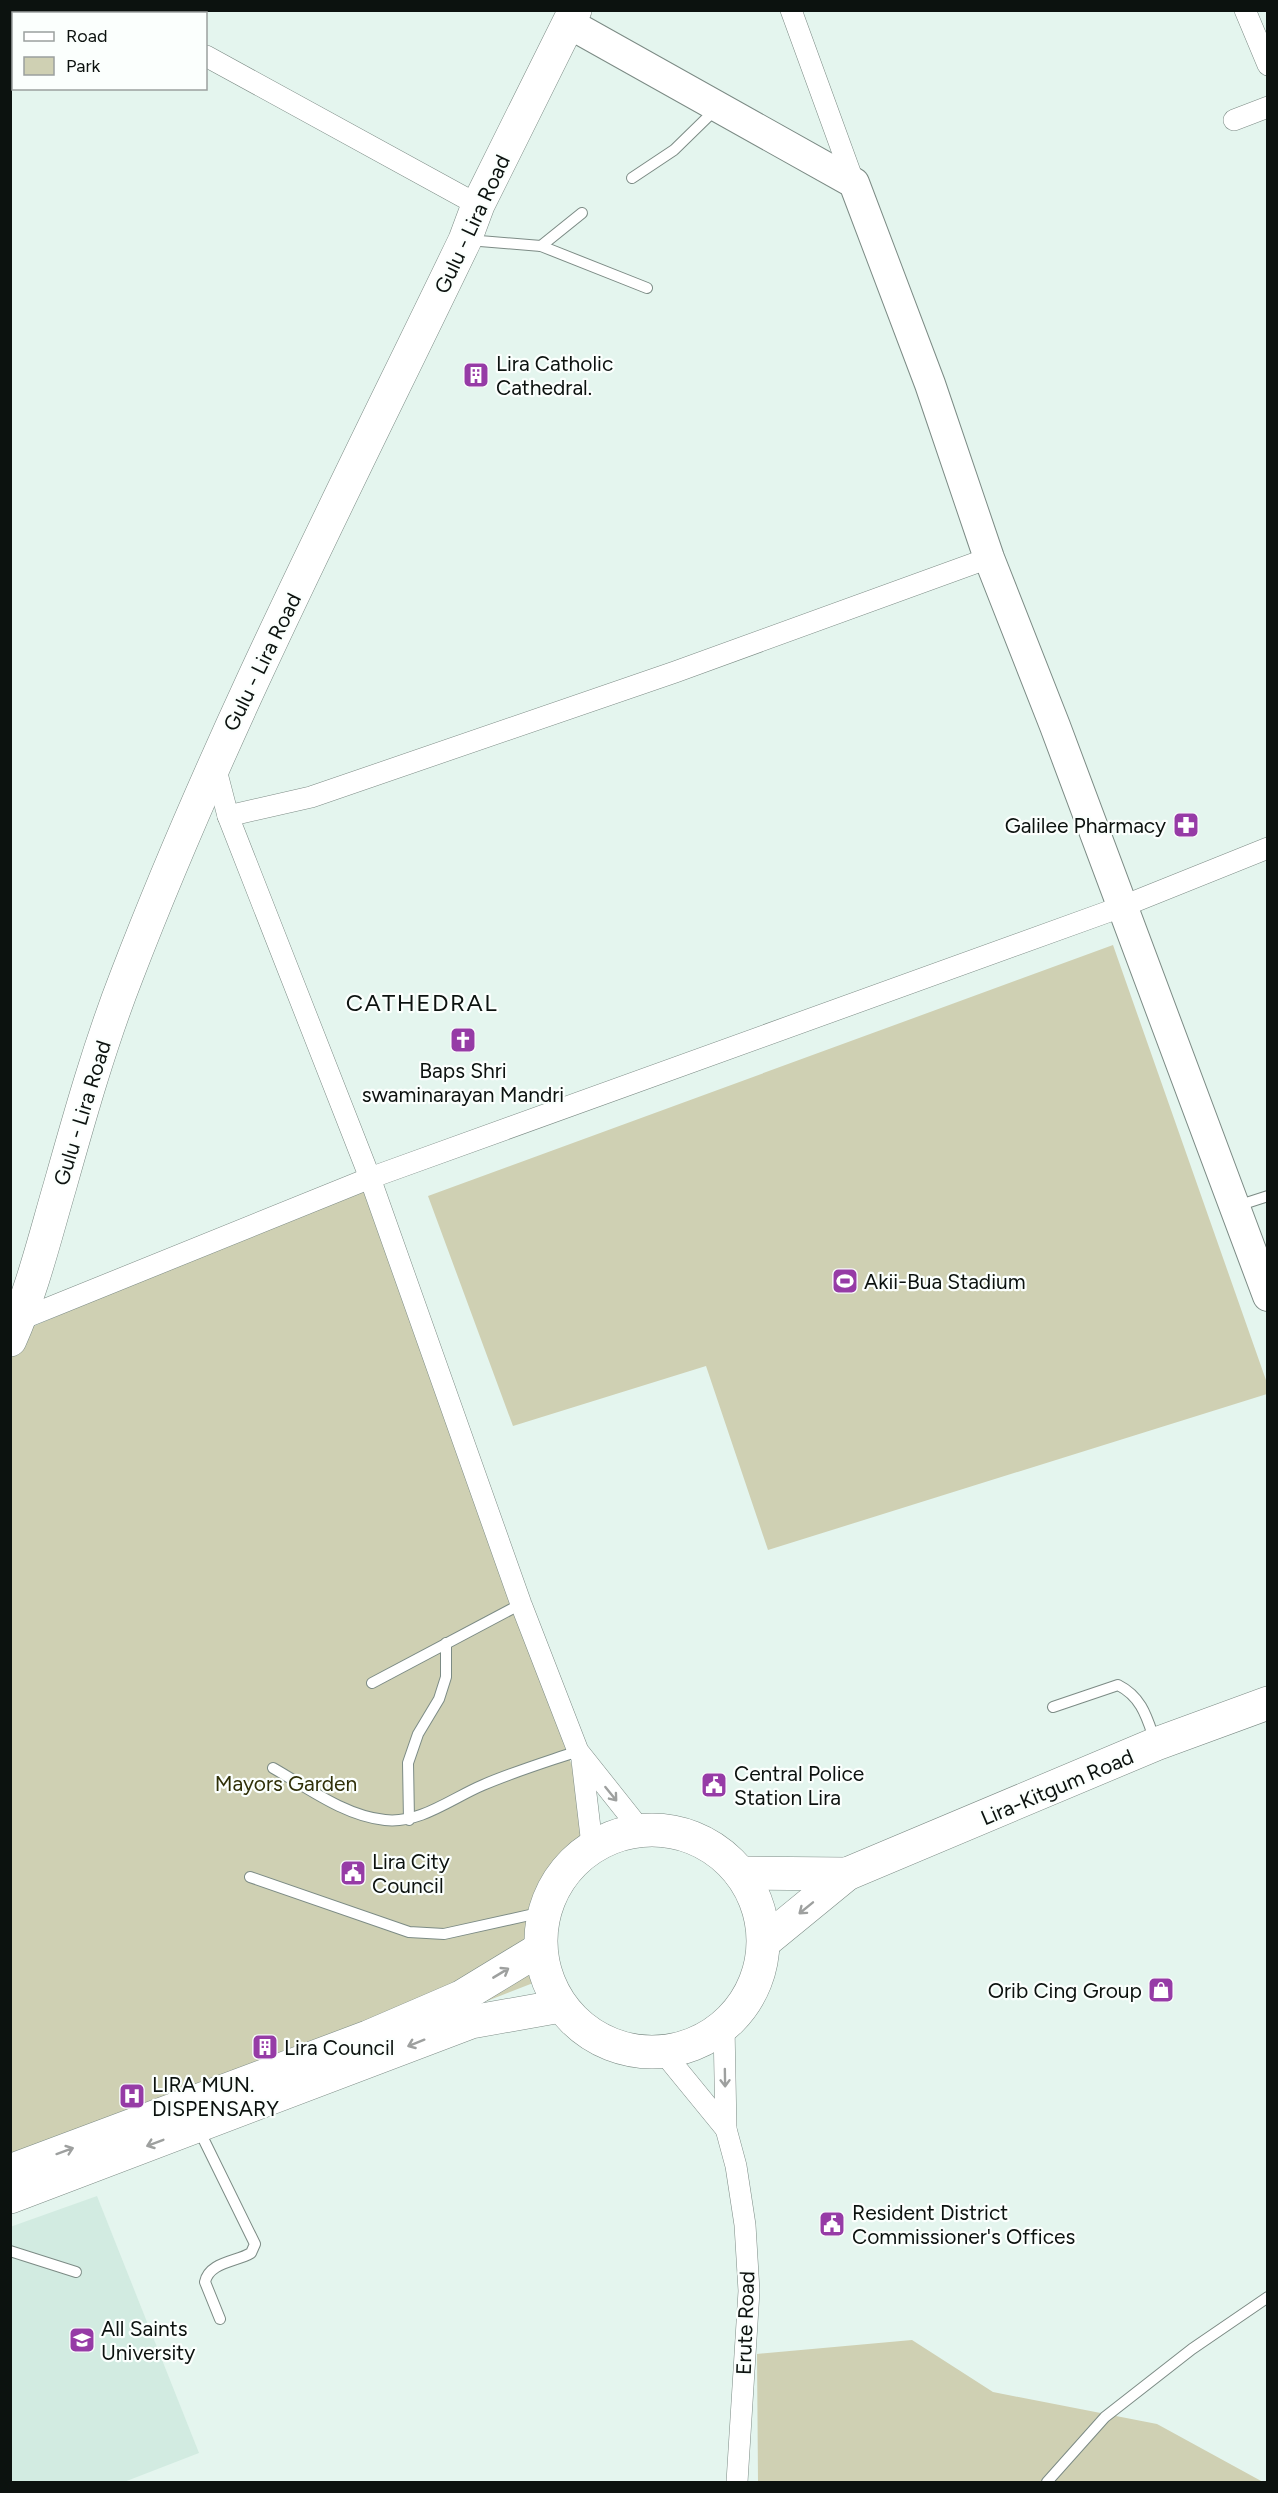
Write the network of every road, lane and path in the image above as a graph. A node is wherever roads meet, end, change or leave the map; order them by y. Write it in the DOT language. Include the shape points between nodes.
graph roads {
  1 [pos="791,10"];
  2 [pos="1245,10"];
  3 [pos="573,17"];
  4 [pos="207,57"];
  5 [pos="1268,65"];
  6 [pos="719,106"];
  7 [pos="1268,107"];
  8 [pos="1234,120"];
  9 [pos="632,178"];
  10 [pos="854,183"];
  11 [pos="478,205"];
  12 [pos="582,213"];
  13 [pos="465,240"];
  14 [pos="541,246"];
  15 [pos="647,288"];
  16 [pos="989,558"];
  17 [pos="214,762"];
  18 [pos="228,816"];
  19 [pos="1268,848"];
  20 [pos="1121,907"];
  21 [pos="370,1178"];
  22 [pos="1268,1197"];
  23 [pos="1234,1206"];
  24 [pos="1268,1296"];
  25 [pos="15,1330"];
  26 [pos="520,1604"];
  27 [pos="446,1643"];
  28 [pos="372,1683"];
  29 [pos="1268,1703"];
  30 [pos="1053,1707"];
  31 [pos="1156,1744"];
  32 [pos="580,1755"];
  33 [pos="273,1768"];
  34 [pos="409,1820"];
  35 [pos="640,1829"];
  36 [pos="592,1845"];
  37 [pos="740,1873"];
  38 [pos="847,1874"];
  39 [pos="250,1877"];
  40 [pos="543,1912"];
  41 [pos="764,1942"];
  42 [pos="540,1949"];
  43 [pos="561,2006"];
  44 [pos="466,2009"];
  45 [pos="724,2026"];
  46 [pos="663,2052"];
  47 [pos="198,2127"];
  48 [pos="726,2129"];
  49 [pos="10,2171"];
  50 [pos="10,2197"];
  51 [pos="10,2251"];
  52 [pos="76,2272"];
  53 [pos="1268,2297"];
  54 [pos="220,2319"];
  55 [pos="737,2482"];
  56 [pos="1047,2482"];
  1 -- 10 [label="street"];
  2 -- 5 [label="street"];
  3 -- 6 [label="main road"];
  3 -- 11 [label="main road, Gulu - Lira Road"];
  4 -- 11 [label="street"];
  6 -- 9 [label="lane" via="674,150"];
  6 -- 10 [label="main road"];
  7 -- 8 [label="street"];
  10 -- 16 [label="main road" via="930,384"];
  11 -- 13 [label="main road, Gulu - Lira Road"];
  12 -- 14 [label="lane"];
  13 -- 14 [label="lane"];
  13 -- 17 [label="main road, Gulu - Lira Road"];
  14 -- 15 [label="lane"];
  16 -- 18 [label="street" via="675,672 311,796"];
  16 -- 20 [label="main road"];
  17 -- 18 [label="street"];
  17 -- 25 [label="main road, Gulu - Lira Road" via="126,976"];
  18 -- 21 [label="street"];
  19 -- 20 [label="street"];
  20 -- 21 [label="street"];
  20 -- 23 [label="main road"];
  21 -- 25 [label="street"];
  21 -- 26 [label="street"];
  22 -- 23 [label="lane"];
  23 -- 24 [label="main road"];
  26 -- 27 [label="lane"];
  26 -- 32 [label="street"];
  27 -- 28 [label="lane"];
  27 -- 34 [label="lane" via="446,1677 408,1763"];
  29 -- 31 [label="main road, Lira-Kitgum Road"];
  30 -- 31 [label="lane" via="1118,1685 1131,1692 1143,1706"];
  31 -- 38 [label="main road, Lira-Kitgum Road"];
  32 -- 34 [label="lane" via="483,1784"];
  32 -- 35 [label="street, one-way"];
  32 -- 36 [label="street"];
  33 -- 34 [label="lane" via="331,1802 366,1817"];
  35 -- 36 [label="main road"];
  35 -- 37 [label="main road" via="676,1832 700,1840 722,1854"];
  36 -- 40 [label="main road" via="560,1878"];
  37 -- 38 [label="main road, Lira-Kitgum Road"];
  37 -- 41 [label="main road" via="758,1905"];
  38 -- 41 [label="main road, Lira-Kitgum Road, one-way"];
  39 -- 40 [label="lane" via="419,1933 444,1934"];
  40 -- 42 [label="main road"];
  41 -- 45 [label="main road" via="759,1973 750,1992"];
  42 -- 43 [label="main road" via="547,1979"];
  44 -- 42 [label="main road, one-way"];
  43 -- 44 [label="main road"];
  43 -- 46 [label="main road" via="581,2027 606,2042 634,2050"];
  44 -- 47 [label="main road, one-way"];
  49 -- 44 [label="main road, one-way" via="320,2056"];
  45 -- 46 [label="main road" via="695,2044"];
  45 -- 48 [label="street, one-way"];
  46 -- 48 [label="street"];
  47 -- 50 [label="main road, one-way"];
  47 -- 54 [label="lane" via="254,2240 251,2253 216,2267 206,2276"];
  48 -- 55 [label="street, Erute Road" via="745,2225 750,2291"];
  51 -- 52 [label="lane"];
  53 -- 56 [label="lane" via="1192,2349 1105,2417"];
}
